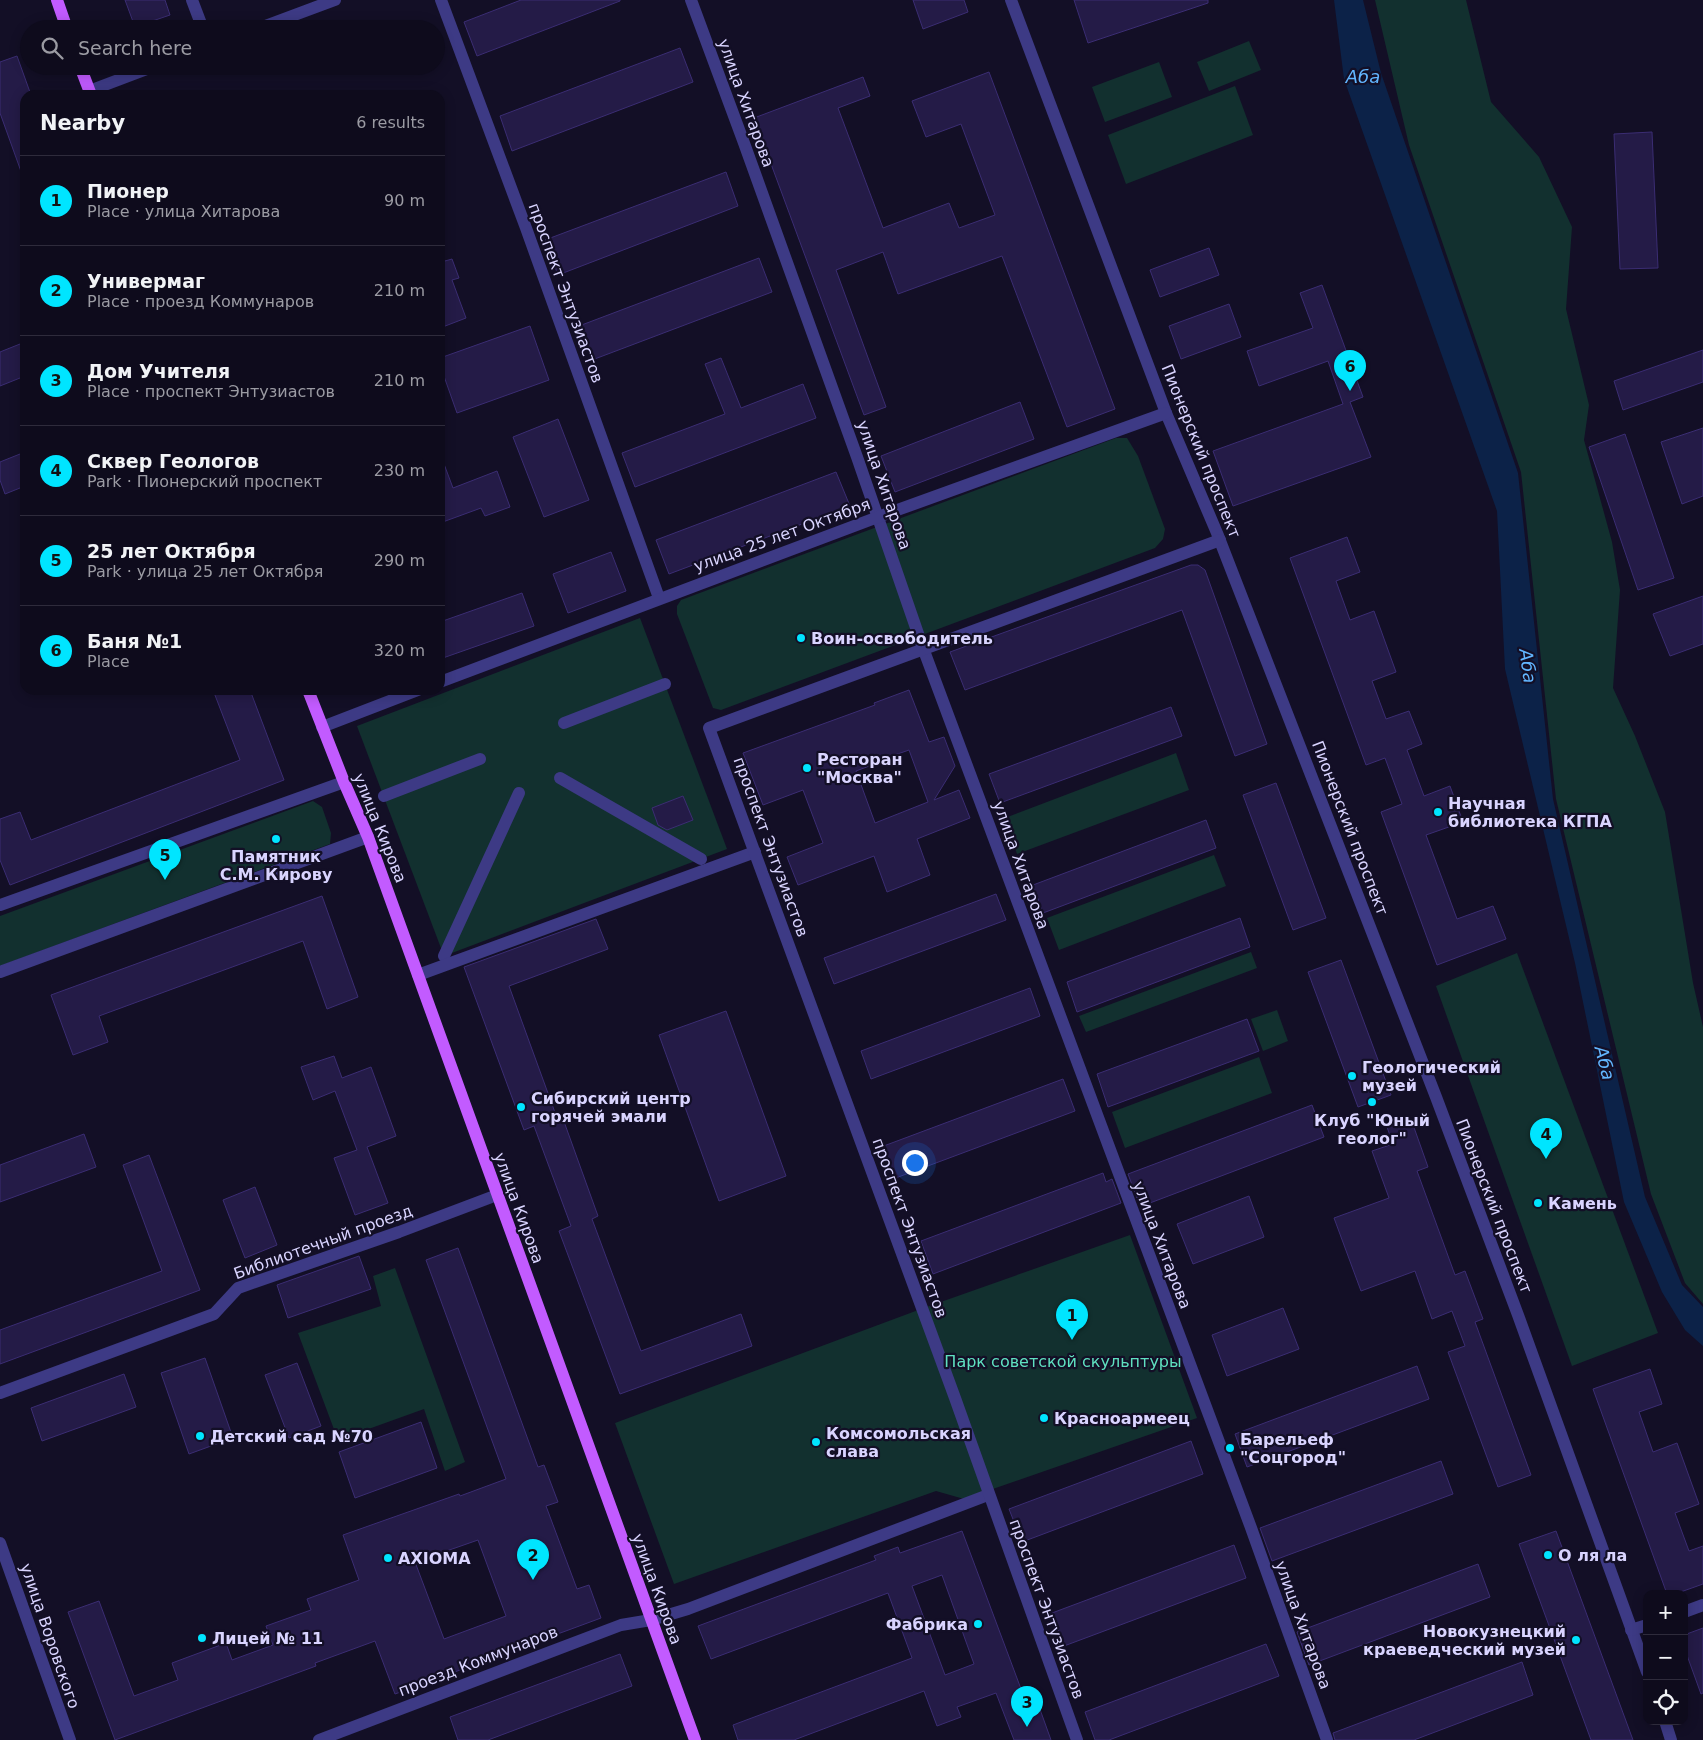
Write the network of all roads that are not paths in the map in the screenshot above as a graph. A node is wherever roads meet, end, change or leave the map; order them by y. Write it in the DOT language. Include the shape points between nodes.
graph roads {
  1 [pos="57,0"];
  2 [pos="192,0"];
  3 [pos="335,0"];
  4 [pos="441,0"];
  5 [pos="690,0"];
  6 [pos="1011,0"];
  7 [pos="64,20"];
  8 [pos="200,20"];
  9 [pos="281,20"];
  10 [pos="83,75"];
  11 [pos="133,75"];
  12 [pos="89,90"];
  13 [pos="97,90"];
  14 [pos="1166,413"];
  15 [pos="878,516"];
  16 [pos="1220,540"];
  17 [pos="659,598"];
  18 [pos="923,648"];
  19 [pos="445,680"];
  20 [pos="665,684"];
  21 [pos="310,695"];
  22 [pos="405,695"];
  23 [pos="564,723"];
  24 [pos="322,727"];
  25 [pos="480,759"];
  26 [pos="560,778"];
  27 [pos="344,782"];
  28 [pos="519,793"];
  29 [pos="384,796"];
  30 [pos="368,837"];
  31 [pos="756,852"];
  32 [pos="701,859"];
  33 [pos="0,905"];
  34 [pos="444,956"];
  35 [pos="0,972"];
  36 [pos="418,975"];
  37 [pos="496,1195"];
  38 [pos="0,1393"];
  39 [pos="988,1495"];
  40 [pos="0,1543"];
  41 [pos="1703,1605"];
  42 [pos="1688,1611"];
  43 [pos="651,1620"];
  44 [pos="1643,1626"];
  45 [pos="1632,1630"];
  46 [pos="1643,1661"];
  47 [pos="1666,1725"];
  48 [pos="70,1740"];
  49 [pos="320,1740"];
  50 [pos="695,1740"];
  51 [pos="1077,1740"];
  52 [pos="1327,1740"];
  53 [pos="1672,1740"];
  1 -- 7 [label="main road"];
  2 -- 8 [label="street"];
  3 -- 9 [label="street"];
  4 -- 17 [label="street, проспект Энтузиастов"];
  5 -- 15 [label="street, улица Хитарова"];
  6 -- 14 [label="street, Пионерский проспект"];
  10 -- 12 [label="main road"];
  11 -- 13 [label="street"];
  14 -- 15 [label="street, улица 25 лет Октября"];
  14 -- 16 [label="street, Пионерский проспект"];
  15 -- 17 [label="street, улица 25 лет Октября"];
  15 -- 18 [label="street, улица Хитарова"];
  16 -- 18 [label="street"];
  16 -- 45 [label="street, Пионерский проспект" via="1518,1315"];
  17 -- 19 [label="street, улица 25 лет Октября"];
  18 -- 31 [label="street, проспект Энтузиастов" via="709,728"];
  18 -- 52 [label="street, улица Хитарова"];
  20 -- 23 [label="street"];
  21 -- 24 [label="main road, улица Кирова"];
  22 -- 24 [label="street"];
  24 -- 27 [label="main road, улица Кирова"];
  25 -- 29 [label="street"];
  26 -- 32 [label="street"];
  27 -- 30 [label="main road, улица Кирова"];
  27 -- 33 [label="street"];
  28 -- 34 [label="street"];
  30 -- 35 [label="street"];
  30 -- 36 [label="main road, улица Кирова"];
  31 -- 36 [label="street"];
  31 -- 39 [label="street, проспект Энтузиастов"];
  36 -- 37 [label="main road, улица Кирова"];
  37 -- 38 [label="street, Библиотечный проезд" via="238,1288 214,1314"];
  37 -- 43 [label="main road, улица Кирова"];
  39 -- 43 [label="street, проезд Коммунаров"];
  39 -- 51 [label="street, проспект Энтузиастов"];
  40 -- 48 [label="street, улица Воровского"];
  41 -- 42 [label="street"];
  43 -- 49 [label="street, проезд Коммунаров" via="621,1625"];
  43 -- 50 [label="main road, улица Кирова"];
  44 -- 45 [label="street"];
  45 -- 46 [label="street, Пионерский проспект"];
  47 -- 53 [label="street"];
}
